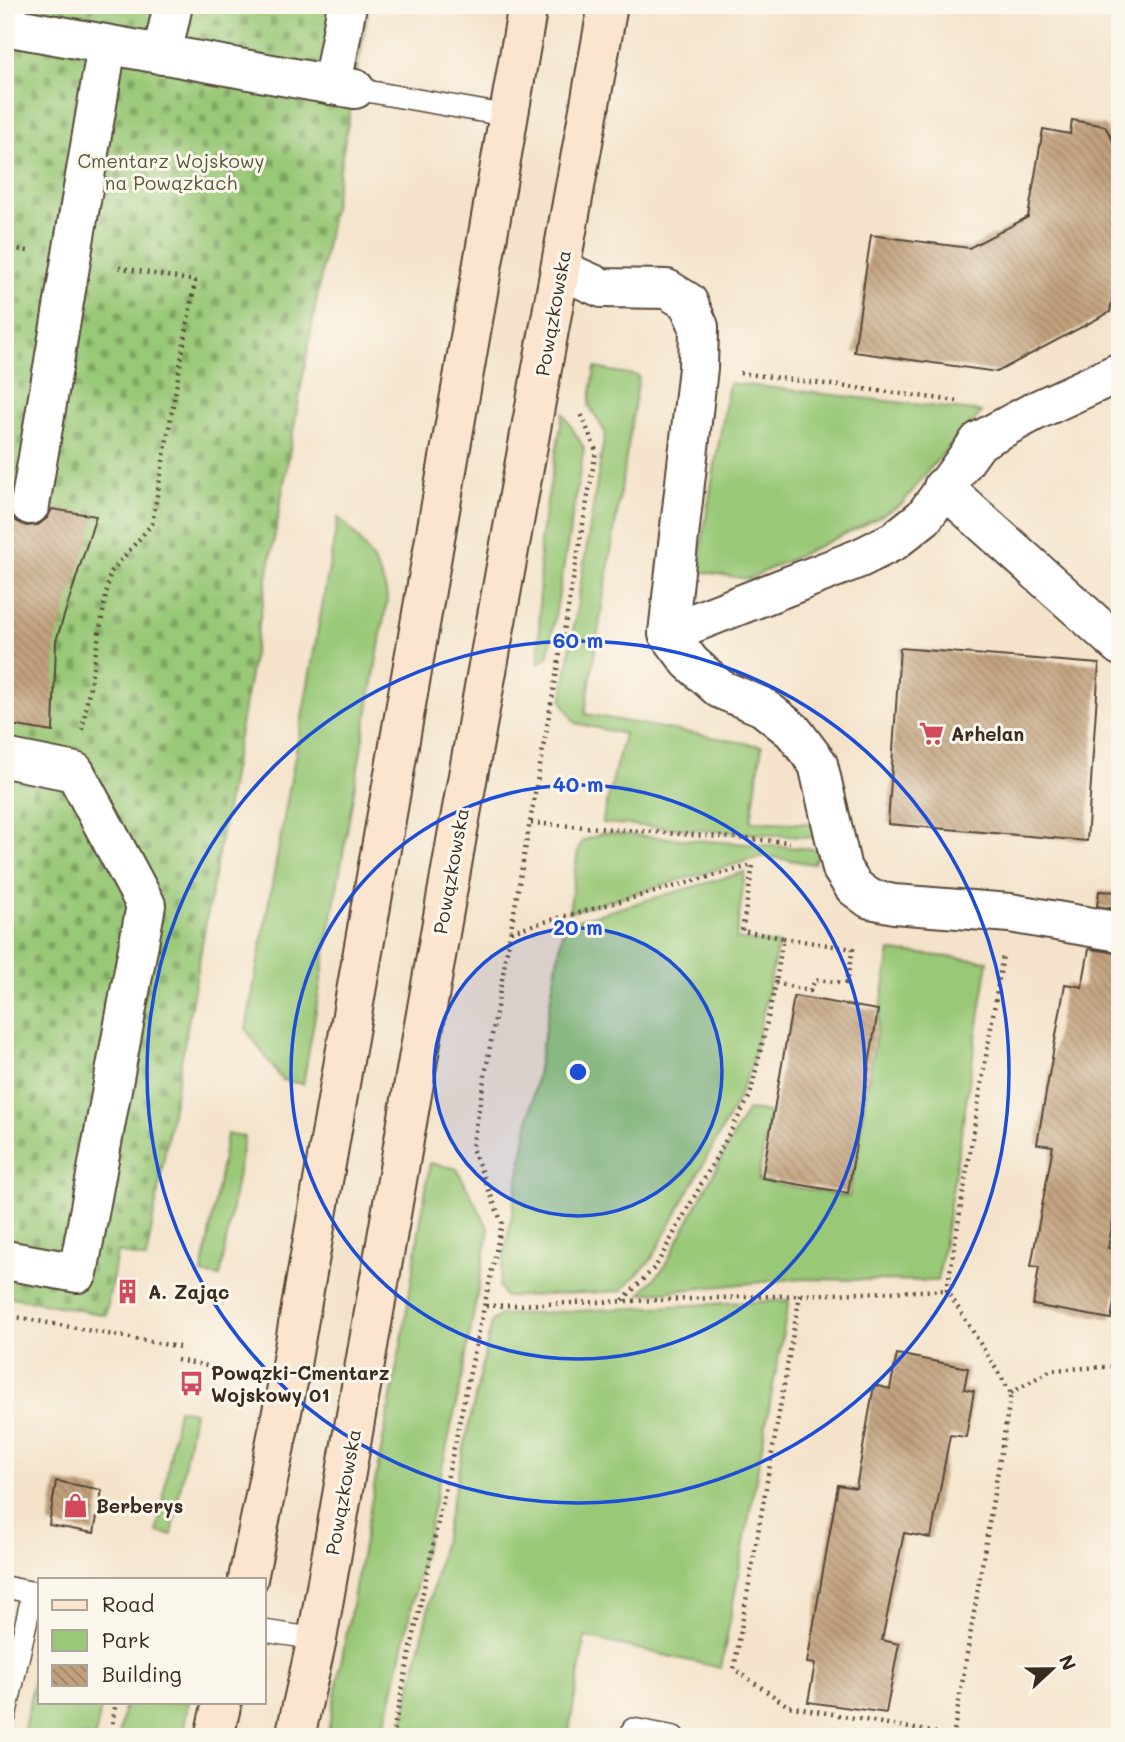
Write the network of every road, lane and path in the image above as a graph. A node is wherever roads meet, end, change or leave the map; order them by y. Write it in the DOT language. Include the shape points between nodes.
graph roads {
  1 [pos="173,5"];
  2 [pos="347,5"];
  3 [pos="528,5"];
  4 [pos="608,5"];
  5 [pos="5,26"];
  6 [pos="107,44"];
  7 [pos="162,55"];
  8 [pos="344,87"];
  9 [pos="509,116"];
  10 [pos="5,247"];
  11 [pos="70,258"];
  12 [pos="561,270"];
  13 [pos="698,368"];
  14 [pos="1120,372"];
  15 [pos="582,398"];
  16 [pos="967,402"];
  17 [pos="943,487"];
  18 [pos="30,505"];
  19 [pos="668,633"];
  20 [pos="1120,646"];
  21 [pos="5,758"];
  22 [pos="75,772"];
  23 [pos="531,823"];
  24 [pos="836,845"];
  25 [pos="1010,913"];
  26 [pos="511,931"];
  27 [pos="1120,932"];
  28 [pos="783,938"];
  29 [pos="776,983"];
  30 [pos="5,1260"];
  31 [pos="947,1290"];
  32 [pos="189,1292"];
  33 [pos="800,1294"];
  34 [pos="226,1298"];
  35 [pos="623,1300"];
  36 [pos="486,1306"];
  37 [pos="5,1315"];
  38 [pos="179,1347"];
  39 [pos="177,1360"];
  40 [pos="1120,1366"];
  41 [pos="214,1367"];
  42 [pos="1011,1393"];
  43 [pos="248,1578"];
  44 [pos="5,1587"];
  45 [pos="36,1593"];
  46 [pos="266,1631"];
  47 [pos="317,1639"];
  48 [pos="116,1704"];
  49 [pos="222,1704"];
  50 [pos="5,1717"];
  51 [pos="633,1729"];
  52 [pos="955,1736"];
  53 [pos="110,1737"];
  54 [pos="215,1737"];
  55 [pos="295,1737"];
  56 [pos="392,1737"];
  57 [pos="674,1737"];
  1 -- 7 [label="street"];
  2 -- 8 [label="street"];
  3 -- 9 [label="main road"];
  4 -- 12 [label="main road, Powązkowska"];
  5 -- 6 [label="street"];
  6 -- 7 [label="street"];
  6 -- 11 [label="street"];
  7 -- 8 [label="street"];
  8 -- 9 [label="lane"];
  9 -- 43 [label="main road" via="288,1382"];
  10 -- 11 [label="path"];
  11 -- 18 [label="street"];
  11 -- 22 [label="path" via="195,281 152,524 110,573"];
  12 -- 13 [label="street" via="602,288 667,289 688,302 699,327"];
  12 -- 47 [label="main road, Powązkowska" via="454,850"];
  13 -- 16 [label="path"];
  13 -- 19 [label="street"];
  14 -- 17 [label="street" via="979,441"];
  15 -- 23 [label="path" via="580,411 596,452"];
  17 -- 19 [label="street" via="923,517 894,541"];
  17 -- 20 [label="street"];
  19 -- 24 [label="street" via="690,662 720,689 763,707 793,731 818,764"];
  21 -- 22 [label="street"];
  22 -- 30 [label="street" via="146,905 78,1273"];
  23 -- 24 [label="path"];
  23 -- 26 [label="path"];
  24 -- 25 [label="street" via="842,869 854,887 870,898"];
  25 -- 27 [label="street"];
  25 -- 31 [label="path"];
  26 -- 28 [label="path" via="753,865 742,931"];
  26 -- 36 [label="path" via="472,1148 502,1223"];
  28 -- 29 [label="path"];
  28 -- 29 [label="path" via="853,949 846,984 815,980 810,991"];
  29 -- 35 [label="path" via="750,1096 656,1266"];
  31 -- 33 [label="path"];
  31 -- 42 [label="path"];
  32 -- 34 [label="path"];
  33 -- 35 [label="path"];
  33 -- 52 [label="path" via="734,1669 788,1706"];
  35 -- 36 [label="path"];
  36 -- 56 [label="path"];
  37 -- 38 [label="path"];
  39 -- 41 [label="path"];
  40 -- 42 [label="path" via="1051,1370"];
  42 -- 52 [label="path"];
  44 -- 45 [label="lane"];
  45 -- 50 [label="lane"];
  46 -- 47 [label="lane"];
  47 -- 55 [label="main road, Powązkowska"];
  48 -- 53 [label="path"];
  49 -- 54 [label="main road"];
  51 -- 57 [label="lane"];
}
